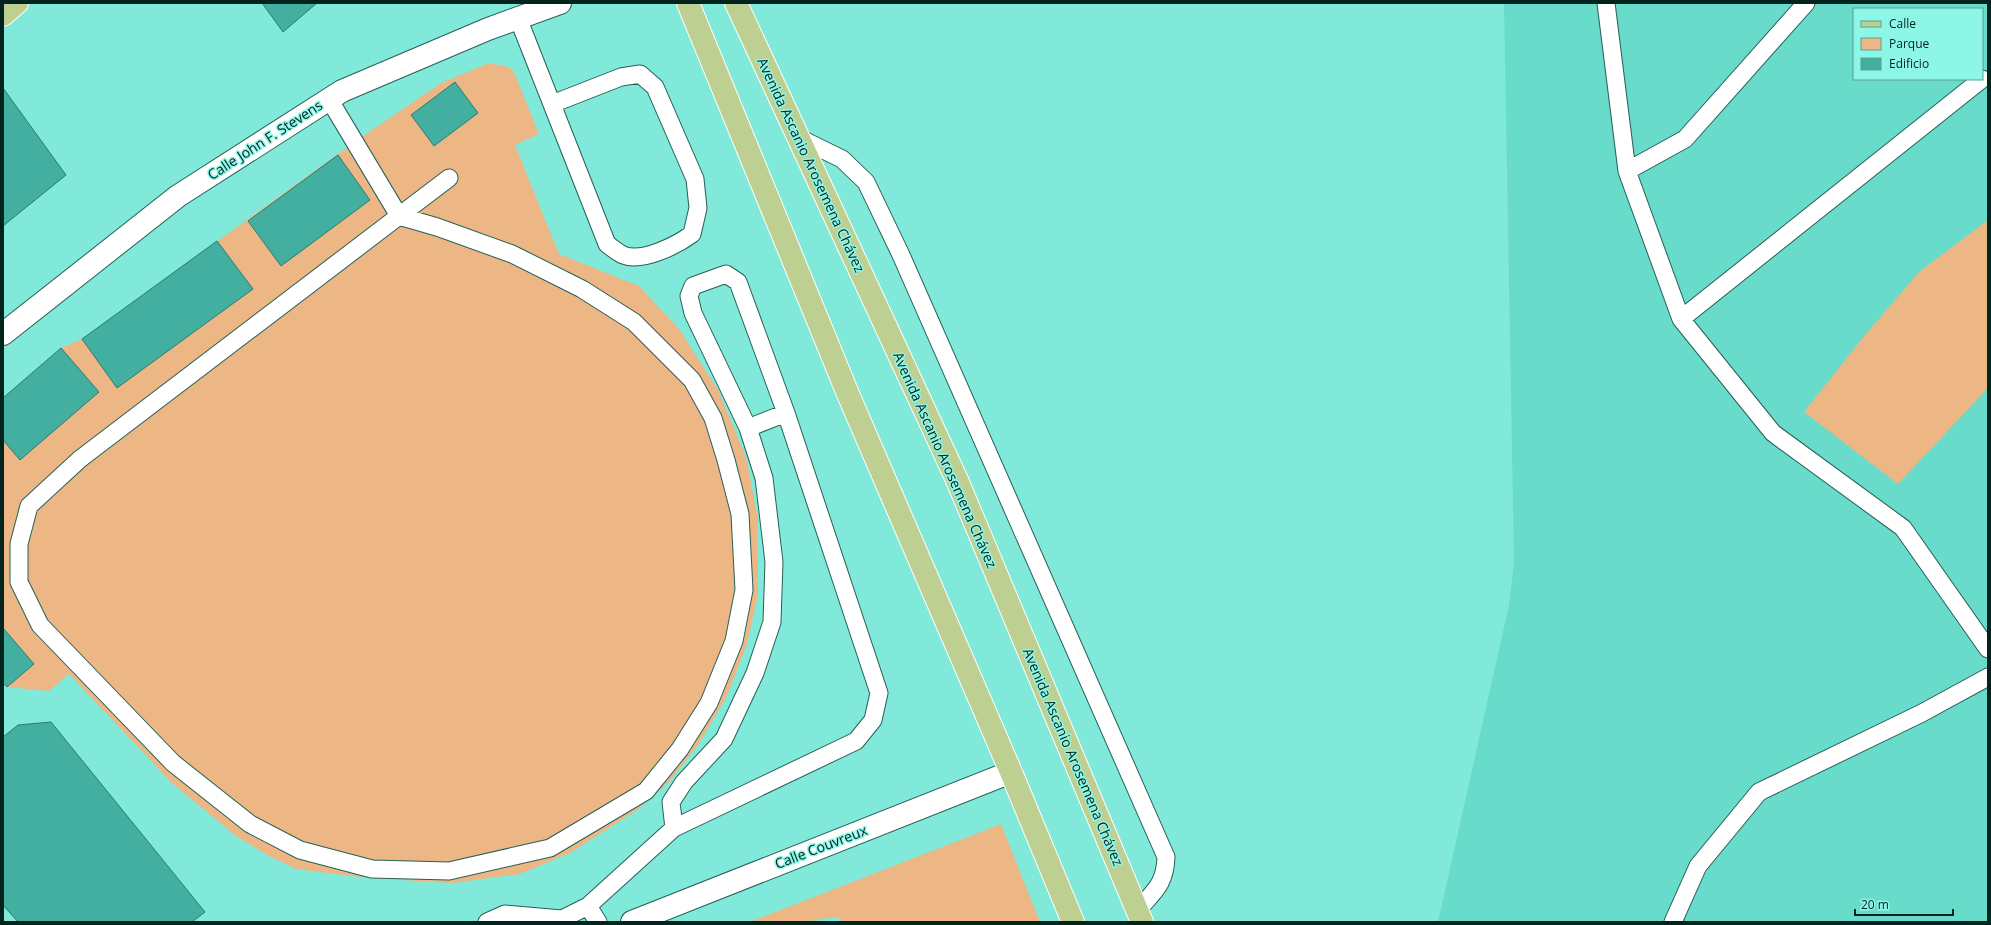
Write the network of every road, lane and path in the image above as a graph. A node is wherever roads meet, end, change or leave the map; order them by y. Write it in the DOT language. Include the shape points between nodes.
graph roads {
  1 [pos="17,3"];
  2 [pos="560,3"];
  3 [pos="688,3"];
  4 [pos="736,3"];
  5 [pos="1606,3"];
  6 [pos="1806,3"];
  7 [pos="3,15"];
  8 [pos="518,18"];
  9 [pos="1981,80"];
  10 [pos="329,99"];
  11 [pos="552,104"];
  12 [pos="797,136"];
  13 [pos="1627,171"];
  14 [pos="449,178"];
  15 [pos="398,216"];
  16 [pos="1681,319"];
  17 [pos="3,334"];
  18 [pos="786,413"];
  19 [pos="748,428"];
  20 [pos="1988,649"];
  21 [pos="1988,677"];
  22 [pos="1011,772"];
  23 [pos="674,828"];
  24 [pos="588,906"];
  25 [pos="1139,916"];
  26 [pos="488,922"];
  27 [pos="598,922"];
  28 [pos="632,922"];
  29 [pos="1073,922"];
  30 [pos="1673,922"];
  1 -- 7 [label="main road"];
  2 -- 8 [label="street, Calle John F. Stevens"];
  3 -- 22 [label="main road" via="848,394"];
  4 -- 12 [label="main road, Avenida Ascanio Arosemena Chávez"];
  5 -- 13 [label="lane"];
  6 -- 13 [label="lane" via="1685,138"];
  8 -- 10 [label="street, Calle John F. Stevens" via="386,72"];
  8 -- 11 [label="lane"];
  9 -- 16 [label="lane"];
  10 -- 15 [label="lane"];
  10 -- 17 [label="street, Calle John F. Stevens" via="178,196"];
  11 -- 11 [label="lane" via="607,244 624,255 649,256 680,243 692,234 698,208 695,179 655,87 640,74 621,77"];
  12 -- 25 [label="main road, Avenida Ascanio Arosemena Chávez" via="957,480"];
  12 -- 25 [label="lane" via="842,159 866,182 1166,857 1165,872 1160,885"];
  13 -- 16 [label="lane"];
  14 -- 15 [label="lane"];
  15 -- 15 [label="lane" via="512,254 582,289 634,322 692,380 713,418 740,514 744,590 734,641 709,703 680,749 646,791 550,848 449,871 372,869 300,850 250,824 173,763 40,625 19,582 19,544 29,506 80,460"];
  16 -- 20 [label="lane" via="1773,433 1903,528"];
  18 -- 19 [label="lane"];
  18 -- 19 [label="lane" via="738,282 726,274 693,286 689,296 693,313"];
  18 -- 23 [label="lane" via="879,693 874,720 856,742"];
  19 -- 23 [label="lane" via="764,478 774,562 772,622 755,673 724,739 684,782 672,802"];
  21 -- 30 [label="lane" via="1922,713 1759,792 1698,866"];
  22 -- 28 [label="street, Calle Couvreux"];
  22 -- 29 [label="main road"];
  23 -- 24 [label="lane"];
  24 -- 26 [label="lane" via="562,918 505,914"];
  24 -- 27 [label="lane"];
}
